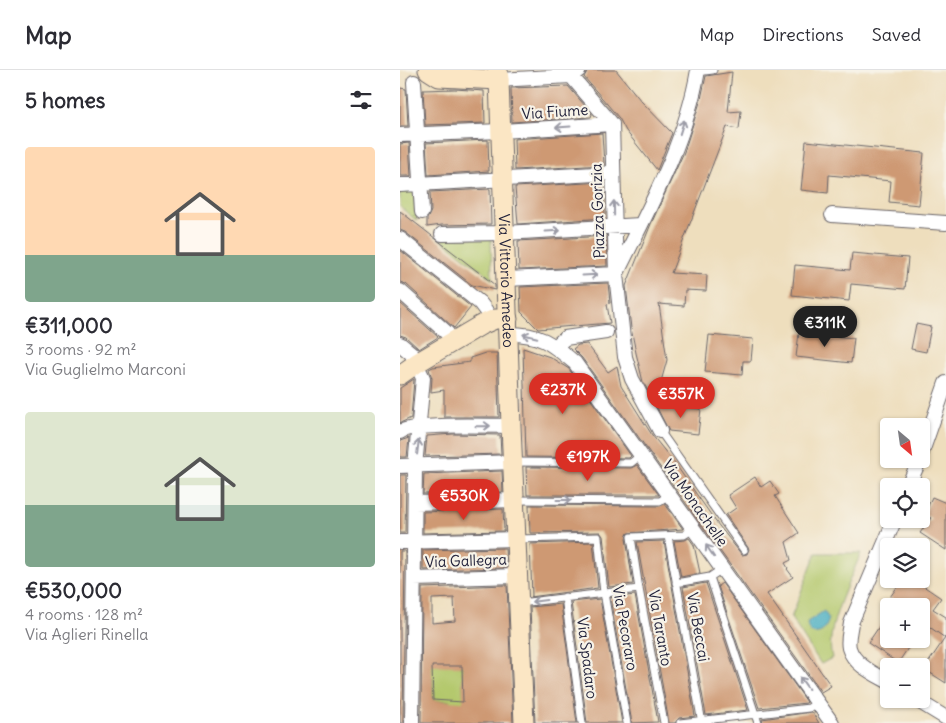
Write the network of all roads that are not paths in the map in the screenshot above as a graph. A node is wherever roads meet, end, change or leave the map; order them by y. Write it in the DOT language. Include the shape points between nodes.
graph roads {
  1 [pos="713,70"];
  2 [pos="698,71"];
  3 [pos="572,72"];
  4 [pos="499,75"];
  5 [pos="418,76"];
  6 [pos="612,124"];
  7 [pos="501,131"];
  8 [pos="400,134"];
  9 [pos="417,134"];
  10 [pos="613,173"];
  11 [pos="503,180"];
  12 [pos="420,184"];
  13 [pos="400,185"];
  14 [pos="422,212"];
  15 [pos="832,215"];
  16 [pos="946,223"];
  17 [pos="640,225"];
  18 [pos="614,227"];
  19 [pos="505,233"];
  20 [pos="442,234"];
  21 [pos="400,239"];
  22 [pos="616,274"];
  23 [pos="506,279"];
  24 [pos="400,291"];
  25 [pos="489,322"];
  26 [pos="508,327"];
  27 [pos="606,332"];
  28 [pos="452,342"];
  29 [pos="400,344"];
  30 [pos="556,347"];
  31 [pos="416,363"];
  32 [pos="400,375"];
  33 [pos="946,384"];
  34 [pos="511,426"];
  35 [pos="420,427"];
  36 [pos="930,429"];
  37 [pos="660,431"];
  38 [pos="400,432"];
  39 [pos="641,455"];
  40 [pos="514,462"];
  41 [pos="400,466"];
  42 [pos="416,467"];
  43 [pos="670,494"];
  44 [pos="515,500"];
  45 [pos="415,502"];
  46 [pos="695,528"];
  47 [pos="891,528"];
  48 [pos="668,536"];
  49 [pos="516,539"];
  50 [pos="415,541"];
  51 [pos="400,542"];
  52 [pos="744,550"];
  53 [pos="722,569"];
  54 [pos="518,576"];
  55 [pos="710,577"];
  56 [pos="414,579"];
  57 [pos="676,583"];
  58 [pos="639,589"];
  59 [pos="604,593"];
  60 [pos="565,597"];
  61 [pos="519,603"];
  62 [pos="407,616"];
  63 [pos="407,660"];
  64 [pos="880,676"];
  65 [pos="817,702"];
  66 [pos="930,708"];
  67 [pos="755,714"];
  68 [pos="946,718"];
  69 [pos="827,721"];
  70 [pos="702,722"];
  71 [pos="412,723"];
  72 [pos="524,723"];
  73 [pos="582,723"];
  74 [pos="627,723"];
  75 [pos="664,723"];
  76 [pos="680,723"];
  77 [pos="758,723"];
  1 -- 2 [label="lane"];
  17 -- 2 [label="street, Piazza Gorizia, one-way" via="666,173"];
  3 -- 4 [label="street"];
  3 -- 6 [label="street"];
  4 -- 5 [label="street"];
  4 -- 7 [label="street, Via Vittorio Amedeo"];
  5 -- 9 [label="street"];
  6 -- 7 [label="street, Via Fiume, one-way"];
  6 -- 10 [label="street, Piazza Gorizia"];
  7 -- 9 [label="street, Via Fiume"];
  7 -- 11 [label="street, Via Vittorio Amedeo"];
  8 -- 9 [label="street"];
  9 -- 12 [label="street"];
  10 -- 11 [label="street"];
  18 -- 10 [label="street, Piazza Gorizia, one-way"];
  11 -- 12 [label="street"];
  11 -- 19 [label="street, Via Vittorio Amedeo"];
  12 -- 13 [label="street"];
  12 -- 14 [label="street"];
  15 -- 16 [label="street"];
  17 -- 18 [label="street"];
  17 -- 22 [label="street, Piazza Gorizia"];
  19 -- 18 [label="street, one-way"];
  18 -- 22 [label="street, Piazza Gorizia"];
  19 -- 20 [label="street"];
  19 -- 23 [label="street, Via Vittorio Amedeo"];
  21 -- 25 [label="street" via="480,303"];
  23 -- 22 [label="street, one-way"];
  22 -- 37 [label="street" via="625,357 632,379"];
  23 -- 26 [label="street, Via Vittorio Amedeo"];
  24 -- 28 [label="street" via="447,333"];
  25 -- 26 [label="street" via="495,319"];
  25 -- 28 [label="street"];
  30 -- 26 [label="street, Via Monachelle, one-way"];
  26 -- 34 [label="street, Via Vittorio Amedeo"];
  27 -- 30 [label="street" via="565,338"];
  28 -- 31 [label="street"];
  29 -- 31 [label="street" via="411,353"];
  30 -- 39 [label="street, Via Monachelle" via="575,363"];
  31 -- 32 [label="street"];
  31 -- 35 [label="street" via="423,378"];
  33 -- 36 [label="street"];
  35 -- 34 [label="street, one-way"];
  34 -- 40 [label="street, Via Vittorio Amedeo"];
  35 -- 38 [label="street"];
  42 -- 35 [label="street, one-way"];
  37 -- 52 [label="lane"];
  39 -- 40 [label="lane" via="630,463"];
  39 -- 43 [label="street, Via Monachelle"];
  40 -- 42 [label="street"];
  40 -- 44 [label="street, Via Vittorio Amedeo"];
  41 -- 42 [label="street"];
  42 -- 45 [label="street"];
  44 -- 43 [label="lane, one-way" via="660,501"];
  43 -- 46 [label="street, Via Monachelle"];
  44 -- 45 [label="street"];
  44 -- 49 [label="street, Via Vittorio Amedeo"];
  45 -- 50 [label="street"];
  46 -- 48 [label="lane" via="684,535"];
  53 -- 46 [label="street, Via Monachelle, one-way"];
  47 -- 64 [label="street" via="848,637 849,648 861,664"];
  48 -- 57 [label="lane, Via Beccai"];
  48 -- 58 [label="lane, Via Taranto" via="632,537"];
  49 -- 50 [label="street"];
  49 -- 54 [label="street, Via Vittorio Amedeo"];
  49 -- 59 [label="lane, Via Pecoraro" via="598,537"];
  50 -- 51 [label="street"];
  50 -- 56 [label="street"];
  53 -- 55 [label="lane"];
  65 -- 53 [label="street, Via Monachelle, one-way"];
  54 -- 56 [label="street, Via Gallegra"];
  54 -- 61 [label="street, Via Vittorio Amedeo"];
  55 -- 57 [label="lane"];
  55 -- 67 [label="lane"];
  56 -- 62 [label="street"];
  57 -- 70 [label="lane, Via Beccai"];
  58 -- 59 [label="lane"];
  58 -- 75 [label="lane, Via Taranto"];
  59 -- 60 [label="lane"];
  59 -- 74 [label="lane, Via Pecoraro"];
  60 -- 61 [label="lane, one-way"];
  60 -- 73 [label="lane, Via Spadaro"];
  61 -- 72 [label="street, Via Vittorio Amedeo"];
  62 -- 63 [label="street"];
  63 -- 71 [label="street"];
  65 -- 67 [label="lane" via="808,708"];
  65 -- 69 [label="street, Via Monachelle"];
  66 -- 68 [label="street"];
  67 -- 70 [label="lane"];
  67 -- 77 [label="lane"];
  70 -- 76 [label="lane"];
}
